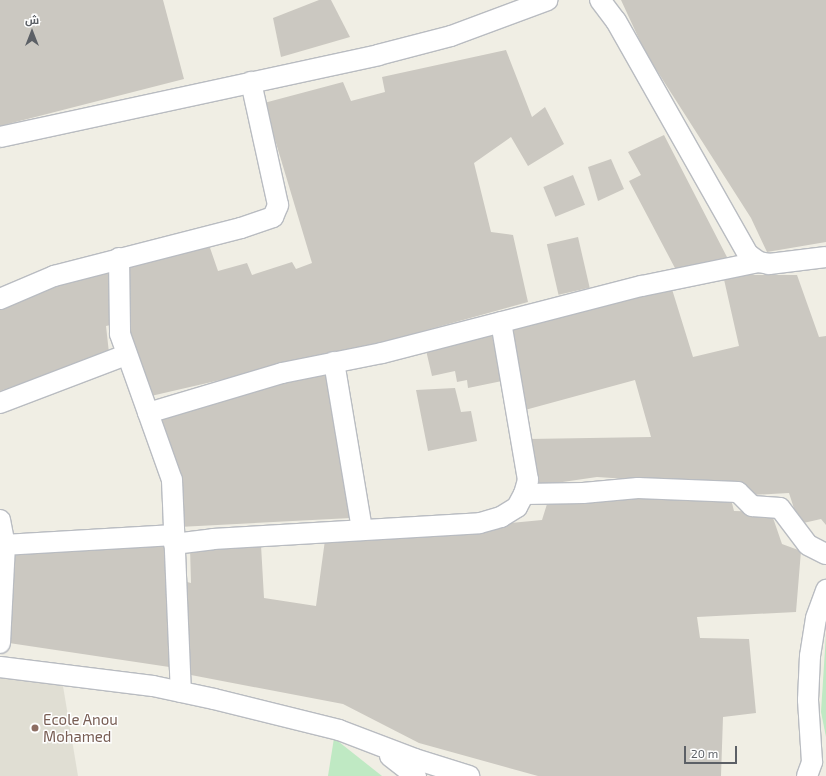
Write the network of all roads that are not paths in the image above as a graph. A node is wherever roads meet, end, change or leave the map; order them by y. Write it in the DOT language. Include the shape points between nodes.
graph roads {
  1 [pos="548,0"];
  2 [pos="600,0"];
  3 [pos="251,82"];
  4 [pos="0,137"];
  5 [pos="826,257"];
  6 [pos="119,258"];
  7 [pos="759,262"];
  8 [pos="0,299"];
  9 [pos="501,322"];
  10 [pos="126,355"];
  11 [pos="334,362"];
  12 [pos="0,403"];
  13 [pos="148,412"];
  14 [pos="524,494"];
  15 [pos="0,520"];
  16 [pos="362,530"];
  17 [pos="174,540"];
  18 [pos="5,545"];
  19 [pos="826,554"];
  20 [pos="826,590"];
  21 [pos="0,643"];
  22 [pos="0,667"];
  23 [pos="181,692"];
  24 [pos="366,738"];
  25 [pos="416,776"];
  26 [pos="469,776"];
  27 [pos="807,776"];
  1 -- 3 [label="street" via="451,36"];
  2 -- 7 [label="street" via="616,21 748,254"];
  3 -- 4 [label="street"];
  3 -- 6 [label="street" via="278,205 276,214 241,228"];
  5 -- 7 [label="street" via="769,264"];
  6 -- 8 [label="street" via="54,276"];
  6 -- 10 [label="street" via="120,334"];
  7 -- 9 [label="street" via="642,286"];
  9 -- 11 [label="street"];
  9 -- 14 [label="street" via="528,480"];
  10 -- 12 [label="street"];
  10 -- 13 [label="street"];
  11 -- 13 [label="street" via="282,373"];
  11 -- 16 [label="street"];
  13 -- 17 [label="street" via="172,480"];
  14 -- 16 [label="street" via="517,507 501,517 480,523"];
  14 -- 19 [label="street" via="583,493 638,488 738,492 752,506 780,508 808,545"];
  15 -- 18 [label="street"];
  16 -- 17 [label="street"];
  17 -- 18 [label="street"];
  17 -- 23 [label="street"];
  18 -- 21 [label="street"];
  20 -- 27 [label="street" via="816,618 810,656 808,700 812,762"];
  22 -- 23 [label="street" via="80,676"];
  23 -- 24 [label="street" via="307,721"];
  24 -- 25 [label="street"];
  24 -- 26 [label="street" via="415,759"];
}
